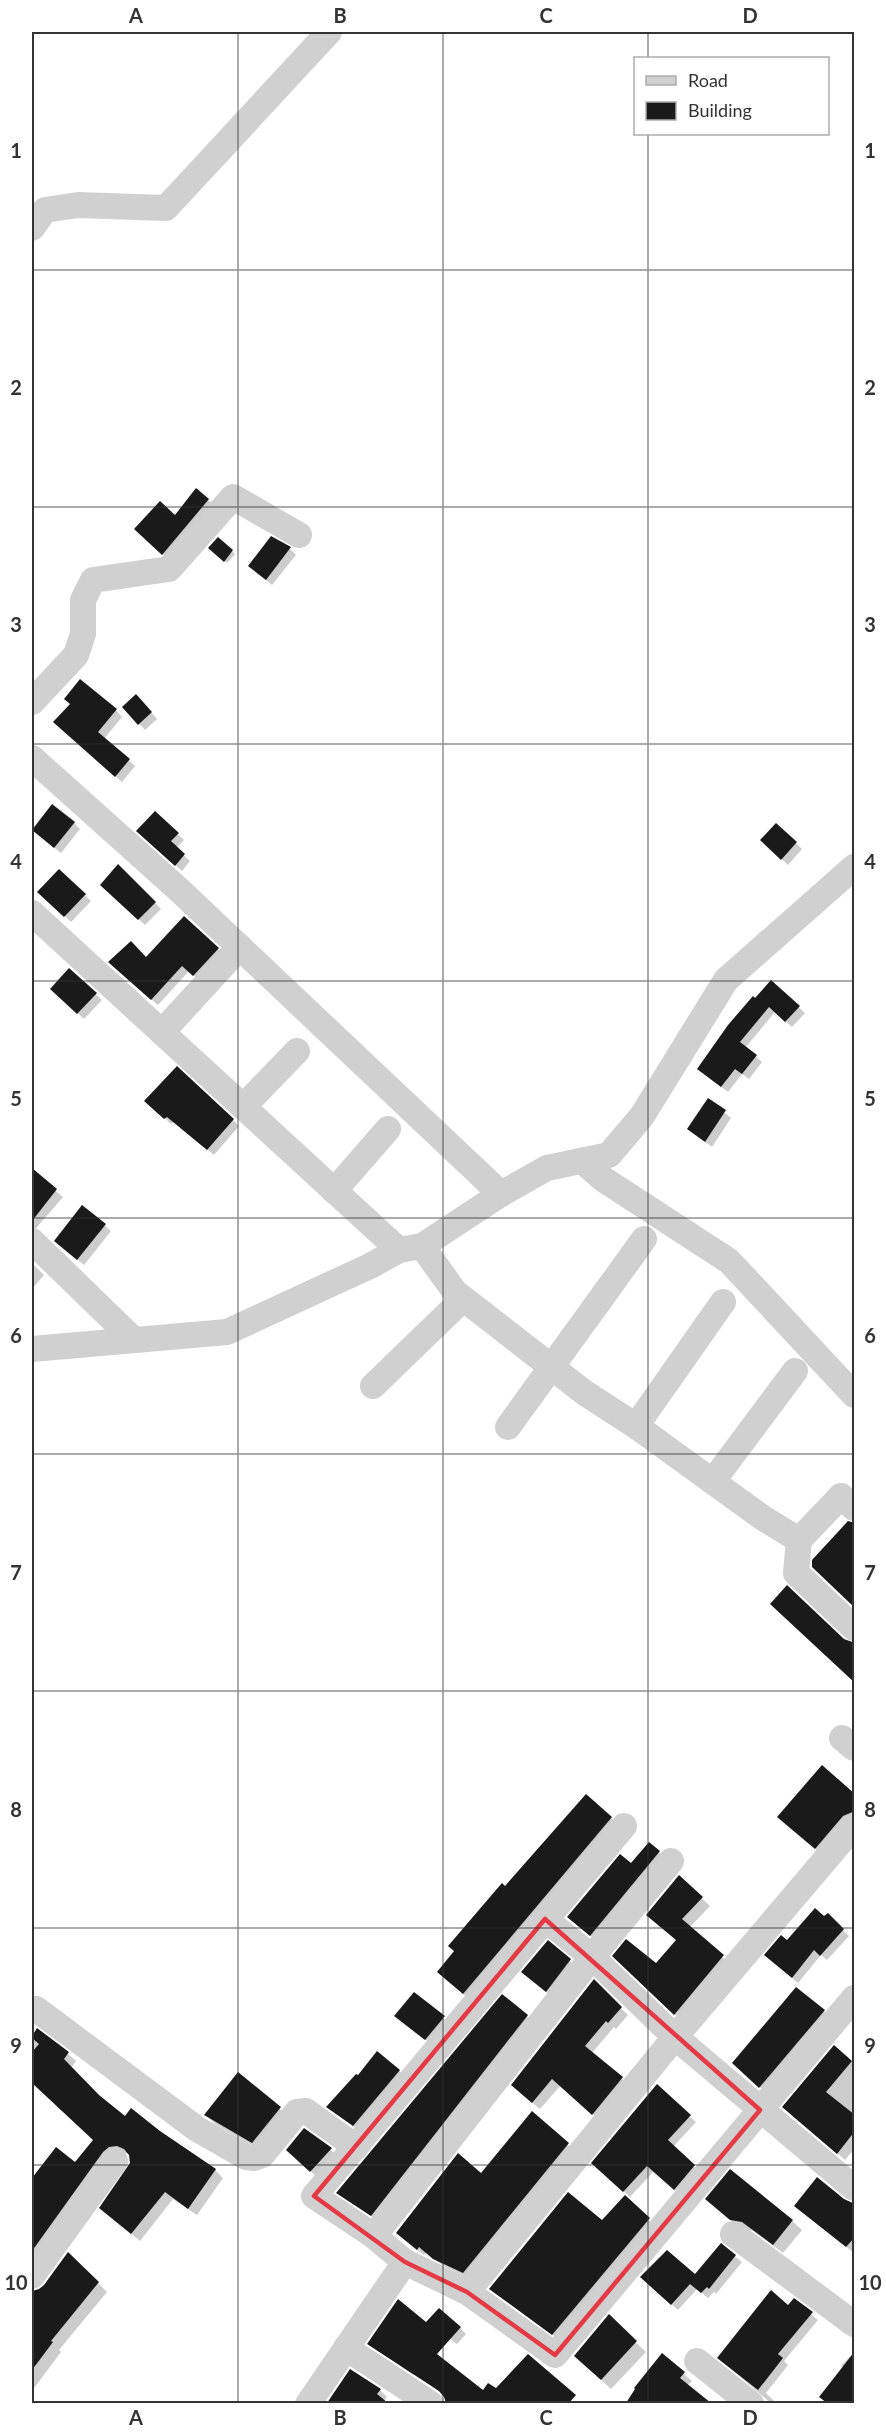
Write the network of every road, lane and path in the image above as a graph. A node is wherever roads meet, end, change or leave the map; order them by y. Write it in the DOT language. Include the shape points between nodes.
graph roads {
  1 [pos="329,32"];
  2 [pos="32,228"];
  3 [pos="299,536"];
  4 [pos="32,702"];
  5 [pos="32,758"];
  6 [pos="855,867"];
  7 [pos="32,913"];
  8 [pos="240,946"];
  9 [pos="162,1032"];
  10 [pos="297,1052"];
  11 [pos="243,1107"];
  12 [pos="388,1129"];
  13 [pos="582,1161"];
  14 [pos="334,1191"];
  15 [pos="501,1194"];
  16 [pos="644,1239"];
  17 [pos="32,1241"];
  18 [pos="410,1248"];
  19 [pos="464,1299"];
  20 [pos="723,1302"];
  21 [pos="134,1340"];
  22 [pos="32,1349"];
  23 [pos="551,1367"];
  24 [pos="795,1371"];
  25 [pos="373,1386"];
  26 [pos="855,1395"];
  27 [pos="636,1426"];
  28 [pos="508,1427"];
  29 [pos="713,1481"];
  30 [pos="850,1495"];
  31 [pos="799,1540"];
  32 [pos="855,1628"];
  33 [pos="624,1826"];
  34 [pos="855,1826"];
  35 [pos="671,1861"];
  36 [pos="545,1919"];
  37 [pos="592,1956"];
  38 [pos="855,1998"];
  39 [pos="32,2011"];
  40 [pos="675,2037"];
  41 [pos="760,2110"];
  42 [pos="356,2147"];
  43 [pos="115,2161"];
  44 [pos="855,2188"];
  45 [pos="733,2234"];
  46 [pos="374,2236"];
  47 [pos="405,2262"];
  48 [pos="32,2276"];
  49 [pos="467,2292"];
  50 [pos="855,2324"];
  51 [pos="346,2348"];
  52 [pos="697,2361"];
  53 [pos="308,2403"];
  54 [pos="431,2403"];
  55 [pos="750,2403"];
  1 -- 2 [label="street" via="166,208 56,208 45,210"];
  3 -- 4 [label="street" via="233,497 169,569 93,580 83,600 83,634 76,655"];
  5 -- 8 [label="street"];
  6 -- 13 [label="street" via="726,980 642,1116 609,1155"];
  7 -- 9 [label="street"];
  8 -- 9 [label="street"];
  8 -- 15 [label="street"];
  9 -- 11 [label="street"];
  10 -- 11 [label="street"];
  11 -- 14 [label="street"];
  12 -- 14 [label="street"];
  13 -- 15 [label="street" via="547,1168"];
  13 -- 26 [label="street" via="729,1261"];
  14 -- 18 [label="street"];
  15 -- 18 [label="street"];
  16 -- 23 [label="street"];
  17 -- 21 [label="street"];
  18 -- 19 [label="street"];
  18 -- 21 [label="street" via="227,1332"];
  19 -- 23 [label="street"];
  19 -- 25 [label="street"];
  20 -- 27 [label="street"];
  21 -- 22 [label="street"];
  23 -- 27 [label="street"];
  23 -- 28 [label="street"];
  24 -- 29 [label="street"];
  27 -- 29 [label="street"];
  29 -- 31 [label="street"];
  30 -- 31 [label="street"];
  31 -- 32 [label="street" via="796,1573"];
  33 -- 36 [label="street"];
  34 -- 40 [label="street"];
  35 -- 37 [label="street"];
  36 -- 37 [label="street"];
  36 -- 42 [label="street"];
  37 -- 40 [label="street"];
  37 -- 46 [label="street"];
  38 -- 41 [label="street"];
  39 -- 42 [label="street" via="36,2009 197,2129 246,2157 262,2155 297,2112 306,2111"];
  40 -- 41 [label="street"];
  40 -- 49 [label="street"];
  41 -- 44 [label="street"];
  41 -- 49 [label="street" via="555,2355"];
  42 -- 46 [label="street" via="314,2196"];
  43 -- 48 [label="street"];
  45 -- 50 [label="street"];
  46 -- 47 [label="street"];
  47 -- 49 [label="street"];
  47 -- 51 [label="street"];
  51 -- 53 [label="street"];
  51 -- 54 [label="street"];
  52 -- 55 [label="street"];
}
